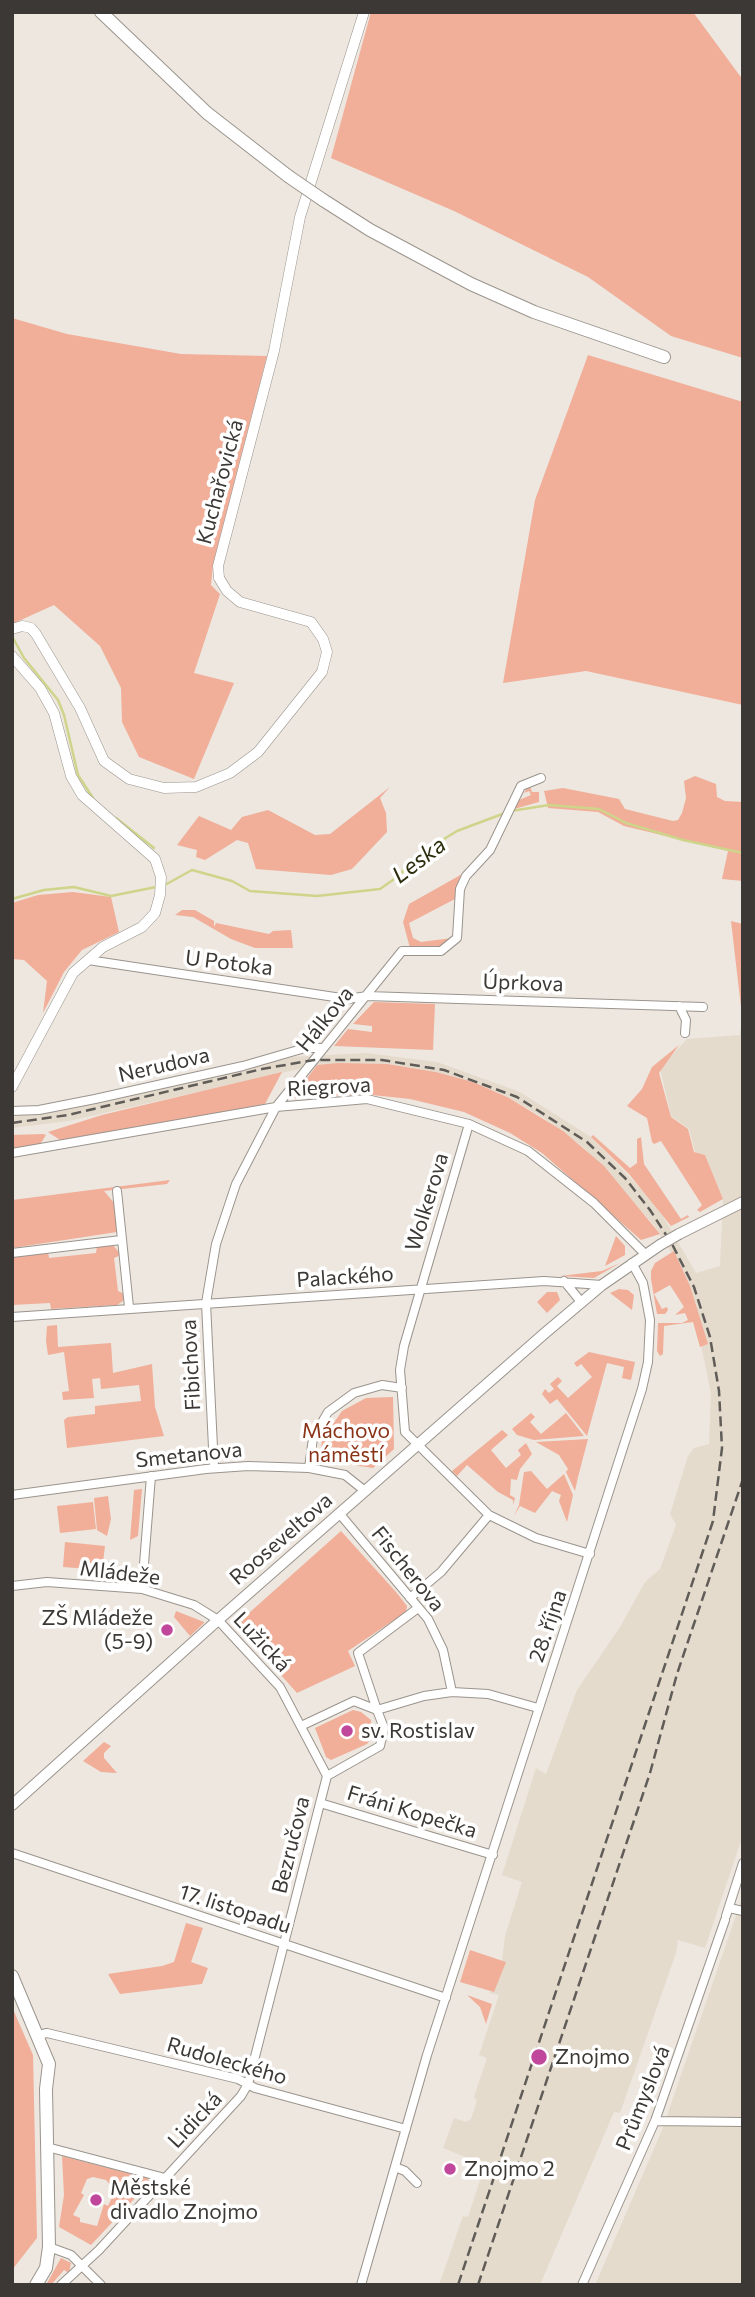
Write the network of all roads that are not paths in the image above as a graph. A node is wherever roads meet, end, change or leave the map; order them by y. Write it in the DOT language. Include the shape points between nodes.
graph roads {
  1 [pos="101,12"];
  2 [pos="364,12"];
  3 [pos="664,358"];
  4 [pos="12,629"];
  5 [pos="12,656"];
  6 [pos="541,778"];
  7 [pos="88,960"];
  8 [pos="367,996"];
  9 [pos="679,1006"];
  10 [pos="703,1007"];
  11 [pos="685,1033"];
  12 [pos="323,1048"];
  13 [pos="12,1087"];
  14 [pos="276,1107"];
  15 [pos="12,1111"];
  16 [pos="469,1124"];
  17 [pos="12,1153"];
  18 [pos="117,1191"];
  19 [pos="738,1205"];
  20 [pos="121,1240"];
  21 [pos="12,1252"];
  22 [pos="645,1254"];
  23 [pos="632,1263"];
  24 [pos="564,1281"];
  25 [pos="602,1285"];
  26 [pos="419,1290"];
  27 [pos="206,1303"];
  28 [pos="582,1303"];
  29 [pos="129,1307"];
  30 [pos="12,1317"];
  31 [pos="401,1388"];
  32 [pos="418,1446"];
  33 [pos="214,1468"];
  34 [pos="309,1468"];
  35 [pos="151,1476"];
  36 [pos="365,1492"];
  37 [pos="12,1495"];
  38 [pos="339,1513"];
  39 [pos="488,1514"];
  40 [pos="590,1554"];
  41 [pos="12,1586"];
  42 [pos="142,1589"];
  43 [pos="411,1598"];
  44 [pos="418,1608"];
  45 [pos="218,1620"];
  46 [pos="452,1692"];
  47 [pos="538,1708"];
  48 [pos="377,1710"];
  49 [pos="300,1726"];
  50 [pos="327,1776"];
  51 [pos="320,1802"];
  52 [pos="12,1805"];
  53 [pos="12,1853"];
  54 [pos="493,1855"];
  55 [pos="743,1863"];
  56 [pos="743,1910"];
  57 [pos="727,1915"];
  58 [pos="285,1944"];
  59 [pos="12,1976"];
  60 [pos="446,1998"];
  61 [pos="38,2035"];
  62 [pos="248,2084"];
  63 [pos="655,2121"];
  64 [pos="743,2122"];
  65 [pos="406,2129"];
  66 [pos="47,2147"];
  67 [pos="395,2167"];
  68 [pos="165,2178"];
  69 [pos="417,2183"];
  70 [pos="50,2247"];
  71 [pos="82,2266"];
  72 [pos="36,2285"];
  73 [pos="61,2285"];
  74 [pos="101,2285"];
  75 [pos="361,2285"];
  76 [pos="582,2285"];
  1 -- 3 [label="main road, bridge" via="207,113 288,176 370,230 534,312"];
  2 -- 4 [label="street, Kuchařovická" via="306,194 274,351 218,566 219,578 240,602 311,622 327,652 322,672 258,752 230,774 196,787 164,788 129,779 104,761 80,708 36,634 22,626"];
  5 -- 7 [label="street" via="40,688 54,713 71,776 82,795 155,859 160,877 155,913 142,928 103,947"];
  6 -- 8 [label="street, Hálkova" via="522,786 490,850 466,876 460,889 457,938 441,951 402,951"];
  7 -- 8 [label="street, U Potoka" via="348,999"];
  7 -- 13 [label="street" via="73,973"];
  8 -- 9 [label="street, Úprkova"];
  8 -- 12 [label="street, Hálkova"];
  9 -- 10 [label="street, Úprkova"];
  9 -- 11 [label="street" via="686,1020"];
  12 -- 14 [label="street, Hálkova"];
  12 -- 15 [label="street, Nerudova" via="305,1048 39,1110"];
  14 -- 16 [label="street, Riegrova" via="367,1099"];
  14 -- 17 [label="street, Riegrova"];
  14 -- 27 [label="street, Hálkova" via="236,1184 216,1244"];
  16 -- 22 [label="street, Riegrova" via="528,1151 594,1203"];
  16 -- 26 [label="street, Wolkerova"];
  18 -- 20 [label="street"];
  19 -- 22 [label="main road, Rooseveltova, bridge"];
  20 -- 21 [label="street"];
  20 -- 29 [label="street"];
  22 -- 23 [label="main road, Rooseveltova"];
  23 -- 25 [label="main road, Rooseveltova"];
  23 -- 40 [label="street, 28. října" via="648,1301 648,1362"];
  24 -- 25 [label="street, Palackého"];
  24 -- 26 [label="street, Palackého"];
  24 -- 28 [label="street"];
  25 -- 28 [label="main road, Rooseveltova"];
  26 -- 27 [label="street, Palackého"];
  26 -- 31 [label="street, Wolkerova" via="404,1346"];
  27 -- 29 [label="street, Palackého"];
  27 -- 33 [label="street, Fibichova"];
  28 -- 32 [label="main road, Rooseveltova"];
  29 -- 30 [label="street, Palackého"];
  31 -- 32 [label="street, Wolkerova" via="405,1432"];
  31 -- 34 [label="street" via="382,1385 354,1393 328,1412 313,1438"];
  32 -- 36 [label="main road, Rooseveltova"];
  32 -- 39 [label="street"];
  33 -- 34 [label="street, Smetanova"];
  33 -- 35 [label="street, Smetanova"];
  34 -- 36 [label="street, Smetanova" via="345,1475"];
  35 -- 37 [label="street, Smetanova"];
  35 -- 42 [label="street"];
  36 -- 38 [label="main road, Rooseveltova"];
  38 -- 43 [label="street, Fischerova"];
  38 -- 45 [label="main road, Rooseveltova"];
  39 -- 40 [label="street" via="536,1538"];
  39 -- 43 [label="street" via="441,1572"];
  40 -- 47 [label="street, 28. října"];
  41 -- 42 [label="street, Mládeže" via="47,1582"];
  42 -- 45 [label="street, Mládeže" via="194,1605"];
  43 -- 44 [label="street, Fischerova"];
  44 -- 46 [label="street, Fischerova" via="443,1650"];
  44 -- 48 [label="street" via="358,1653"];
  45 -- 49 [label="street, Lužická" via="280,1687"];
  45 -- 52 [label="main road, Rooseveltova"];
  46 -- 47 [label="street" via="488,1694"];
  46 -- 48 [label="street"];
  47 -- 54 [label="street, 28. října"];
  48 -- 49 [label="street" via="354,1701"];
  48 -- 50 [label="street" via="384,1728 380,1746"];
  49 -- 50 [label="street, Lužická"];
  50 -- 51 [label="street, Bezručova"];
  51 -- 54 [label="street, Fráni Kopečka"];
  51 -- 58 [label="street, Bezručova"];
  53 -- 58 [label="street, 17. listopadu"];
  54 -- 60 [label="street, 28. října"];
  55 -- 57 [label="street, Průmyslová"];
  56 -- 57 [label="street"];
  57 -- 63 [label="street, Průmyslová"];
  58 -- 60 [label="street, 17. listopadu"];
  58 -- 62 [label="street, Bezručova"];
  59 -- 61 [label="main road"];
  60 -- 65 [label="street, 28. října"];
  61 -- 62 [label="street, Rudoleckého" via="47,2033"];
  61 -- 66 [label="main road" via="46,2089"];
  62 -- 65 [label="street, Rudoleckého"];
  62 -- 68 [label="street, Lidická"];
  63 -- 64 [label="street"];
  63 -- 76 [label="street, Průmyslová"];
  65 -- 67 [label="street, 28. října"];
  66 -- 68 [label="street"];
  66 -- 70 [label="main road"];
  67 -- 69 [label="street"];
  67 -- 75 [label="street, 28. října"];
  68 -- 71 [label="street, Lidická"];
  70 -- 71 [label="street" via="71,2255"];
  70 -- 72 [label="main road" via="46,2268"];
  71 -- 73 [label="street, Lidická"];
  71 -- 74 [label="street"];
}
